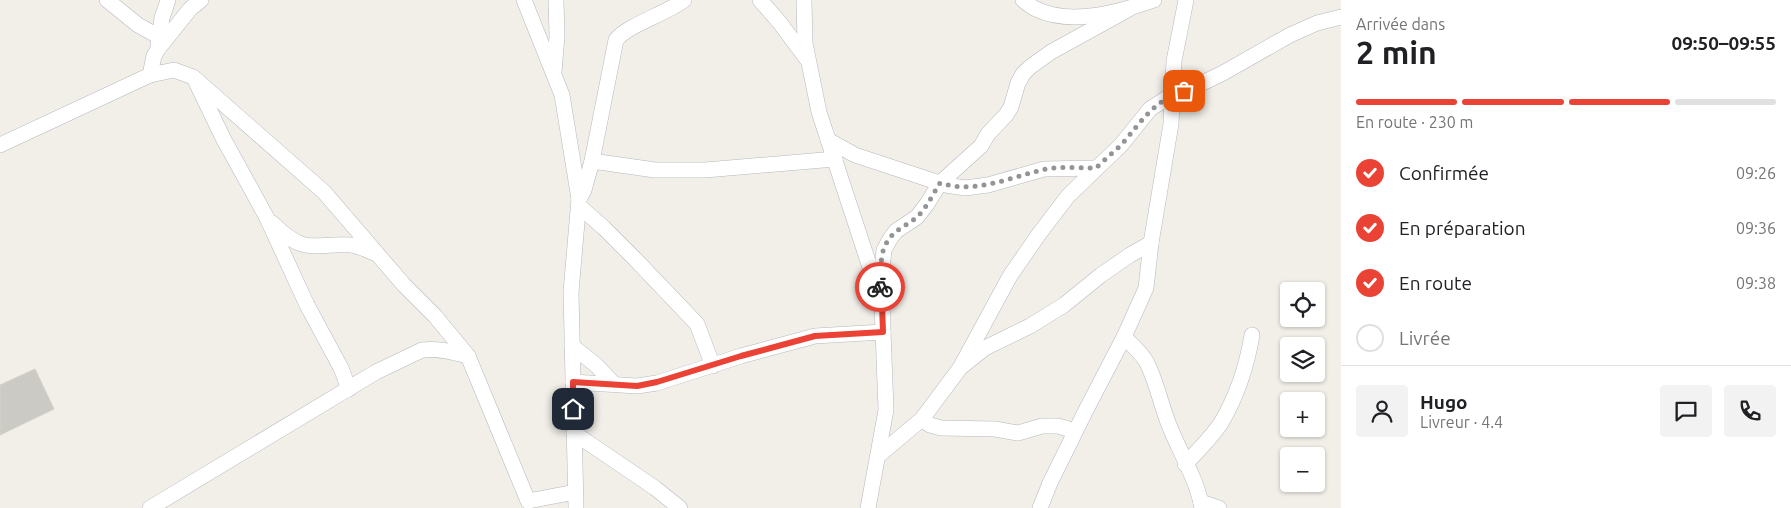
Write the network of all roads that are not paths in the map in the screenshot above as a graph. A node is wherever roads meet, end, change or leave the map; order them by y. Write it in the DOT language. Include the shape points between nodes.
graph roads {
  1 [pos="107,0"];
  2 [pos="168,0"];
  3 [pos="201,0"];
  4 [pos="524,0"];
  5 [pos="556,0"];
  6 [pos="684,0"];
  7 [pos="760,0"];
  8 [pos="804,0"];
  9 [pos="1023,0"];
  10 [pos="1154,0"];
  11 [pos="1186,0"];
  12 [pos="1129,9"];
  13 [pos="1341,17"];
  14 [pos="161,41"];
  15 [pos="810,64"];
  16 [pos="150,75"];
  17 [pos="554,76"];
  18 [pos="193,77"];
  19 [pos="1173,94"];
  20 [pos="828,140"];
  21 [pos="0,145"];
  22 [pos="834,159"];
  23 [pos="592,161"];
  24 [pos="1096,168"];
  25 [pos="940,183"];
  26 [pos="579,203"];
  27 [pos="267,218"];
  28 [pos="1151,243"];
  29 [pos="378,255"];
  30 [pos="879,296"];
  31 [pos="883,332"];
  32 [pos="1252,335"];
  33 [pos="1124,337"];
  34 [pos="572,346"];
  35 [pos="468,356"];
  36 [pos="713,366"];
  37 [pos="960,368"];
  38 [pos="573,382"];
  39 [pos="614,384"];
  40 [pos="349,389"];
  41 [pos="922,419"];
  42 [pos="1076,431"];
  43 [pos="574,433"];
  44 [pos="878,456"];
  45 [pos="1185,464"];
  46 [pos="576,492"];
  47 [pos="1045,501"];
  48 [pos="523,504"];
  49 [pos="1202,505"];
  50 [pos="150,508"];
  51 [pos="576,508"];
  52 [pos="680,508"];
  53 [pos="868,508"];
  54 [pos="1040,508"];
  55 [pos="1218,508"];
  1 -- 14 [label="street"];
  2 -- 14 [label="street" via="162,18"];
  3 -- 14 [label="street"];
  4 -- 17 [label="street"];
  5 -- 17 [label="street"];
  6 -- 23 [label="street" via="624,32 616,40"];
  7 -- 15 [label="street"];
  8 -- 15 [label="street" via="805,44"];
  9 -- 12 [label="street" via="1035,9 1057,16 1091,16"];
  10 -- 12 [label="street"];
  11 -- 19 [label="street" via="1174,61"];
  12 -- 25 [label="street" via="1030,67 1018,83 1006,115 981,146"];
  13 -- 19 [label="street" via="1317,22 1223,73"];
  14 -- 16 [label="street"];
  15 -- 20 [label="street"];
  16 -- 18 [label="street" via="174,70"];
  16 -- 21 [label="street"];
  17 -- 26 [label="street" via="562,95"];
  18 -- 27 [label="street"];
  18 -- 29 [label="street" via="324,192"];
  19 -- 24 [label="street" via="1150,109 1121,145"];
  19 -- 28 [label="street" via="1172,124"];
  20 -- 22 [label="street"];
  20 -- 25 [label="street" via="855,155"];
  22 -- 23 [label="street" via="680,170 655,170"];
  22 -- 30 [label="street"];
  23 -- 26 [label="street"];
  24 -- 25 [label="street" via="1044,169 965,188"];
  24 -- 37 [label="street" via="1068,196 1010,276"];
  25 -- 30 [label="street" via="917,217 896,231 884,250"];
  26 -- 34 [label="street" via="571,292"];
  26 -- 36 [label="street" via="697,324"];
  27 -- 29 [label="street" via="294,242 305,247 353,245"];
  27 -- 40 [label="street"];
  28 -- 33 [label="street" via="1146,288"];
  28 -- 37 [label="street" via="1101,275 1064,305 985,348"];
  29 -- 35 [label="street"];
  30 -- 31 [label="street"];
  31 -- 36 [label="street" via="815,336"];
  31 -- 44 [label="street" via="886,410"];
  32 -- 45 [label="street" via="1240,385 1221,422"];
  33 -- 42 [label="street"];
  33 -- 45 [label="street" via="1147,362"];
  34 -- 38 [label="street"];
  34 -- 39 [label="street"];
  35 -- 40 [label="street" via="450,351 422,350"];
  35 -- 48 [label="street"];
  36 -- 39 [label="street" via="637,386"];
  37 -- 41 [label="street"];
  38 -- 39 [label="street"];
  38 -- 43 [label="street"];
  40 -- 50 [label="street"];
  41 -- 42 [label="street" via="941,428 995,429 1018,433 1042,426 1058,426"];
  41 -- 44 [label="street"];
  42 -- 47 [label="street"];
  43 -- 46 [label="street"];
  43 -- 52 [label="street"];
  44 -- 53 [label="street"];
  45 -- 49 [label="street" via="1195,481"];
  46 -- 48 [label="street"];
  46 -- 51 [label="street"];
  47 -- 54 [label="street"];
  49 -- 55 [label="street"];
}
